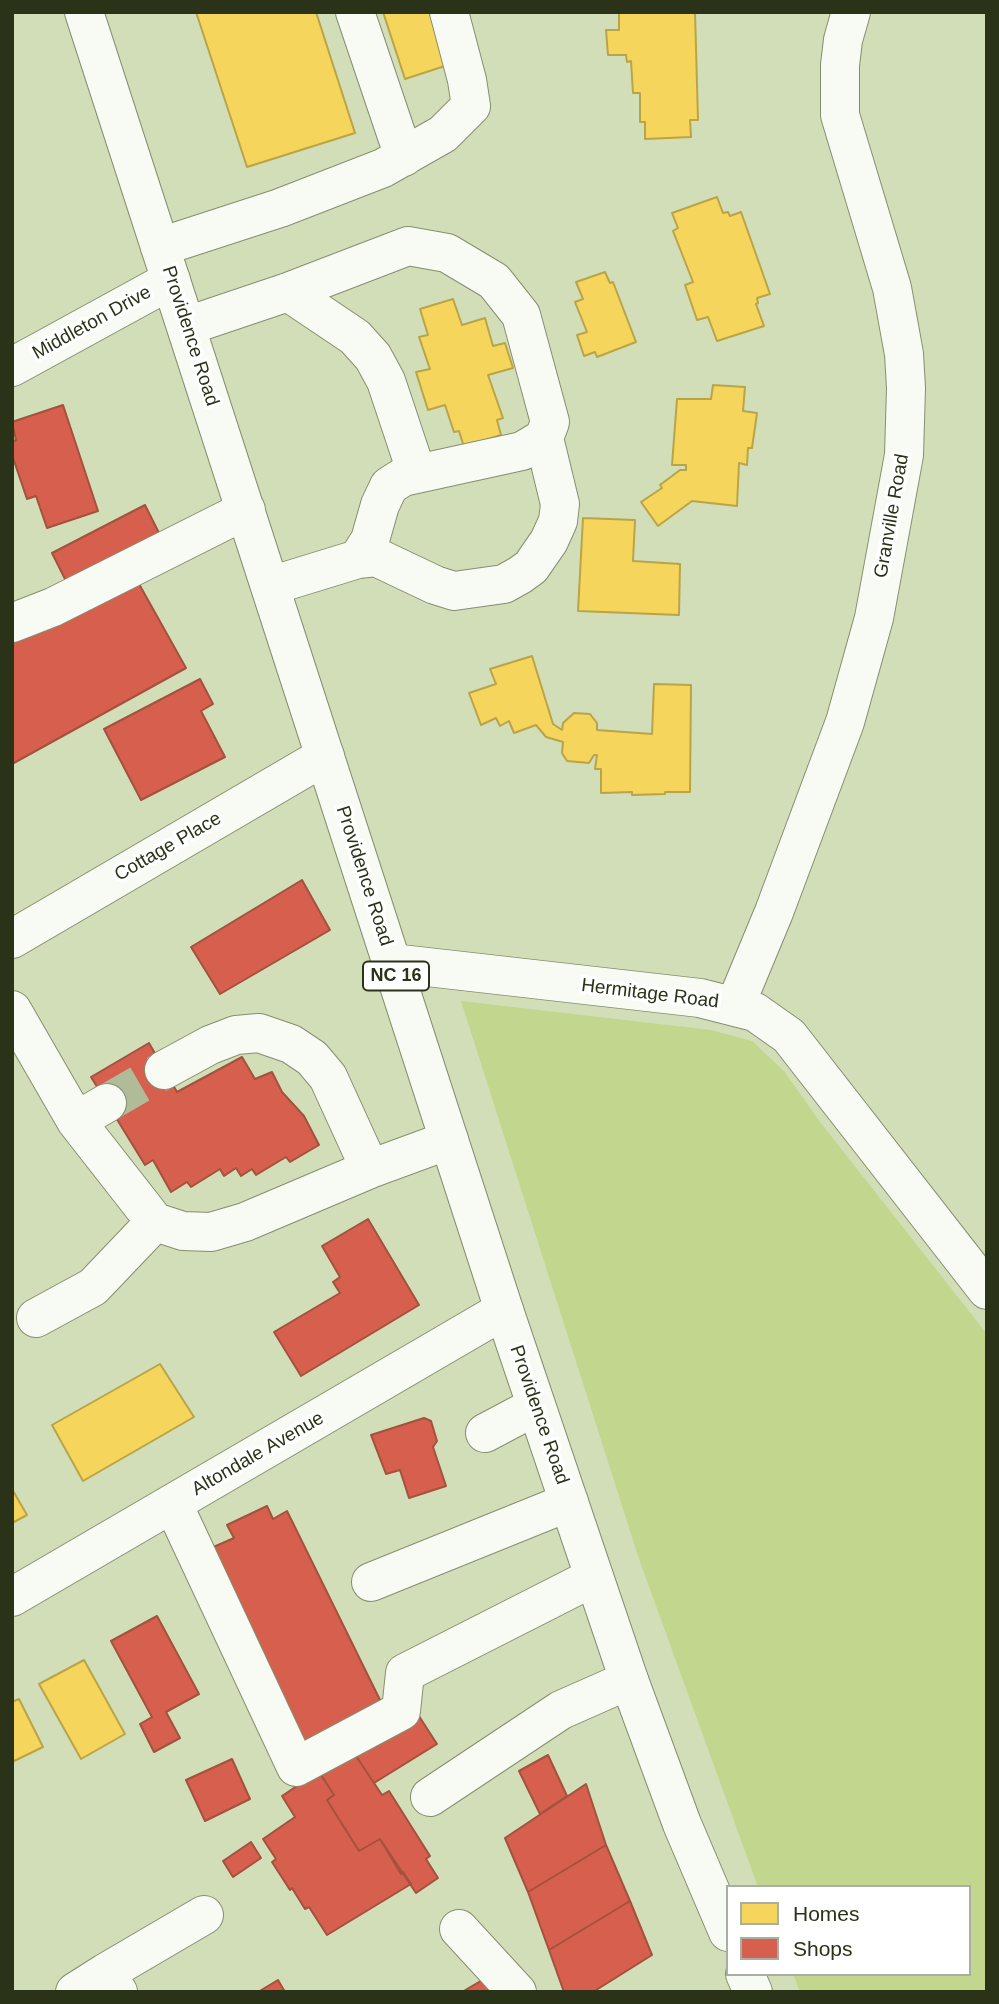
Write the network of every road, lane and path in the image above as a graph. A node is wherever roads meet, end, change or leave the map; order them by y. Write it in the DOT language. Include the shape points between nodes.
graph roads {
  1 [pos="84,12"];
  2 [pos="355,12"];
  3 [pos="449,12"];
  4 [pos="852,12"];
  5 [pos="404,157"];
  6 [pos="166,263"];
  7 [pos="288,292"];
  8 [pos="187,326"];
  9 [pos="12,367"];
  10 [pos="544,438"];
  11 [pos="417,474"];
  12 [pos="246,510"];
  13 [pos="358,559"];
  14 [pos="270,586"];
  15 [pos="12,623"];
  16 [pos="325,756"];
  17 [pos="12,939"];
  18 [pos="392,963"];
  19 [pos="735,1006"];
  20 [pos="12,1010"];
  21 [pos="164,1070"];
  22 [pos="449,1140"];
  23 [pos="370,1170"];
  24 [pos="155,1222"];
  25 [pos="987,1290"];
  26 [pos="504,1310"];
  27 [pos="36,1318"];
  28 [pos="536,1406"];
  29 [pos="485,1433"];
  30 [pos="569,1502"];
  31 [pos="173,1504"];
  32 [pos="594,1577"];
  33 [pos="370,1582"];
  34 [pos="12,1597"];
  35 [pos="629,1680"];
  36 [pos="429,1797"];
  37 [pos="204,1915"];
  38 [pos="726,1928"];
  39 [pos="459,1929"];
  40 [pos="99,1985"];
  41 [pos="517,1992"];
  1 -- 6 [label="street, Providence Road / NC 16"];
  2 -- 5 [label="street"];
  3 -- 5 [label="street, Middleton Drive" via="471,106 443,134"];
  4 -- 19 [label="street, Granville Road" via="840,65 840,115 892,288 904,354 904,455 874,618 845,722"];
  5 -- 6 [label="street, Middleton Drive" via="280,208"];
  6 -- 8 [label="street, Providence Road / NC 16"];
  6 -- 9 [label="street, Middleton Drive"];
  7 -- 8 [label="street"];
  7 -- 10 [label="street" via="408,246 447,253 494,281 521,315 550,422"];
  7 -- 11 [label="street" via="355,337 373,357 386,381"];
  8 -- 12 [label="street, Providence Road / NC 16"];
  10 -- 11 [label="street" via="522,451"];
  10 -- 13 [label="street" via="560,504 558,521 549,541 520,576 504,584 454,591 376,557"];
  11 -- 13 [label="street" via="389,486 370,540"];
  12 -- 14 [label="street, Providence Road / NC 16"];
  12 -- 15 [label="street"];
  13 -- 14 [label="street"];
  14 -- 16 [label="street, Providence Road / NC 16"];
  16 -- 17 [label="street, Cottage Place"];
  16 -- 18 [label="street, Providence Road / NC 16"];
  18 -- 19 [label="street, Hermitage Road" via="700,998"];
  18 -- 22 [label="street, Providence Road / NC 16"];
  19 -- 25 [label="street, Hermitage Road" via="755,1012 789,1037"];
  20 -- 24 [label="street" via="92,1112"];
  21 -- 23 [label="street" via="236,1035 259,1034 291,1044 312,1058 328,1077"];
  22 -- 23 [label="street"];
  22 -- 26 [label="street, Providence Road / NC 16"];
  23 -- 24 [label="street" via="211,1232 183,1231"];
  24 -- 27 [label="street" via="93,1287"];
  26 -- 28 [label="street, Providence Road / NC 16"];
  26 -- 31 [label="street, Altondale Avenue"];
  28 -- 29 [label="street"];
  28 -- 30 [label="street, Providence Road / NC 16"];
  30 -- 32 [label="street, Providence Road / NC 16"];
  30 -- 33 [label="street"];
  31 -- 32 [label="street" via="296,1767 401,1710 405,1673"];
  31 -- 34 [label="street, Altondale Avenue"];
  32 -- 35 [label="street, Providence Road / NC 16"];
  35 -- 36 [label="street" via="561,1710"];
  35 -- 38 [label="street, Providence Road / NC 16"];
  37 -- 40 [label="street"];
  39 -- 41 [label="street"];
}
